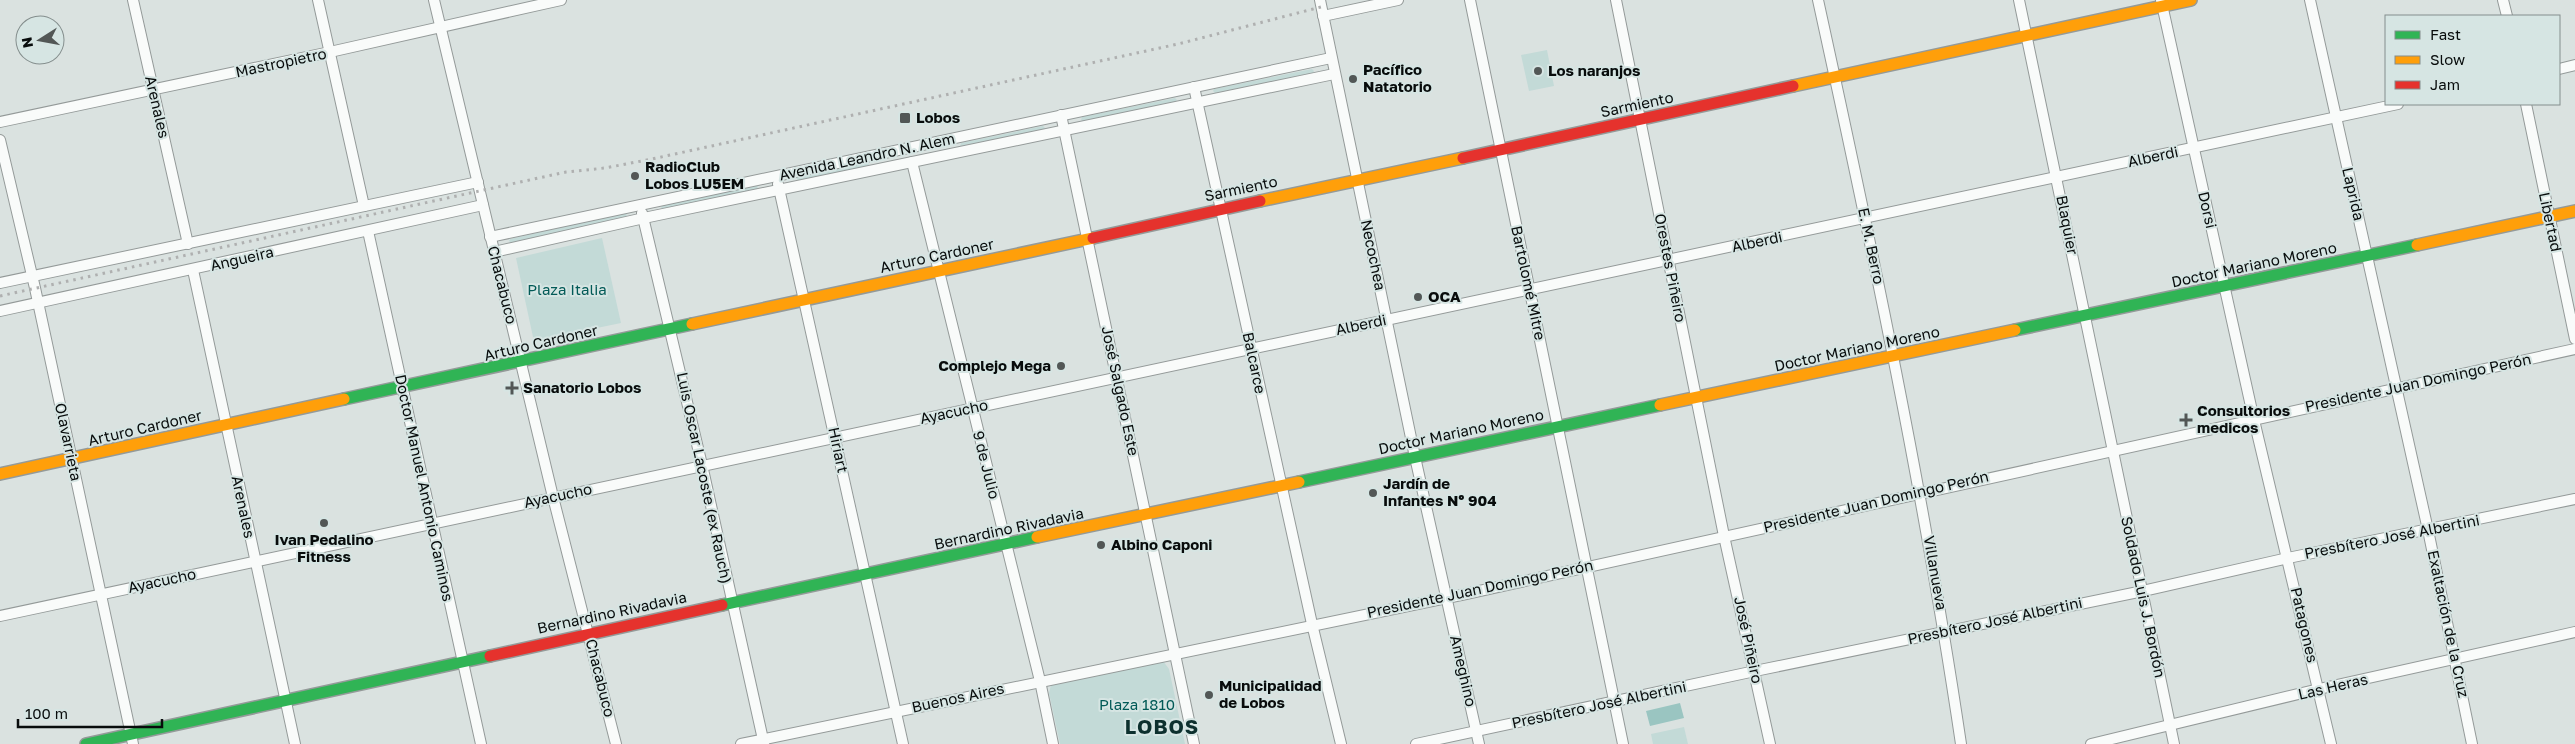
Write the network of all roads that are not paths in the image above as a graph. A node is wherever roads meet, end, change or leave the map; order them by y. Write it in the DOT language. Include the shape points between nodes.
graph roads {
  1 [pos="133,0"];
  2 [pos="318,0"];
  3 [pos="434,0"];
  4 [pos="561,0"];
  5 [pos="1320,0"];
  6 [pos="1398,0"];
  7 [pos="1470,0"];
  8 [pos="1616,0"];
  9 [pos="1818,0"];
  10 [pos="2019,0"];
  11 [pos="2191,0"];
  12 [pos="2310,0"];
  13 [pos="2503,0"];
  14 [pos="2161,3"];
  15 [pos="2507,15"];
  16 [pos="1323,16"];
  17 [pos="440,26"];
  18 [pos="2026,34"];
  19 [pos="330,52"];
  20 [pos="1331,58"];
  21 [pos="2575,65"];
  22 [pos="2560,69"];
  23 [pos="1334,74"];
  24 [pos="1835,77"];
  25 [pos="1194,87"];
  26 [pos="153,90"];
  27 [pos="1197,102"];
  28 [pos="2393,105"];
  29 [pos="2526,105"];
  30 [pos="1061,115"];
  31 [pos="2336,117"];
  32 [pos="1642,120"];
  33 [pos="0,122"];
  34 [pos="1064,130"];
  35 [pos="0,140"];
  36 [pos="946,140"];
  37 [pos="1500,148"];
  38 [pos="2193,149"];
  39 [pos="876,155"];
  40 [pos="949,155"];
  41 [pos="912,162"];
  42 [pos="880,169"];
  43 [pos="776,176"];
  44 [pos="2058,177"];
  45 [pos="1358,180"];
  46 [pos="478,182"];
  47 [pos="778,190"];
  48 [pos="640,204"];
  49 [pos="482,205"];
  50 [pos="364,206"];
  51 [pos="1220,209"];
  52 [pos="2575,211"];
  53 [pos="2549,216"];
  54 [pos="644,218"];
  55 [pos="1865,219"];
  56 [pos="368,231"];
  57 [pos="490,237"];
  58 [pos="1088,238"];
  59 [pos="188,244"];
  60 [pos="494,252"];
  61 [pos="2367,256"];
  62 [pos="1669,260"];
  63 [pos="193,270"];
  64 [pos="939,272"];
  65 [pos="32,276"];
  66 [pos="0,283"];
  67 [pos="2224,287"];
  68 [pos="1529,290"];
  69 [pos="803,301"];
  70 [pos="38,303"];
  71 [pos="0,311"];
  72 [pos="2084,317"];
  73 [pos="1387,320"];
  74 [pos="670,328"];
  75 [pos="2575,339"];
  76 [pos="1251,348"];
  77 [pos="2575,349"];
  78 [pos="1894,355"];
  79 [pos="521,363"];
  80 [pos="1117,377"];
  81 [pos="2396,387"];
  82 [pos="402,388"];
  83 [pos="1696,399"];
  84 [pos="972,408"];
  85 [pos="2254,420"];
  86 [pos="226,425"];
  87 [pos="1559,427"];
  88 [pos="835,437"];
  89 [pos="2111,450"];
  90 [pos="1415,457"];
  91 [pos="72,459"];
  92 [pos="702,465"];
  93 [pos="0,474"];
  94 [pos="1281,486"];
  95 [pos="1921,492"];
  96 [pos="553,497"];
  97 [pos="2575,499"];
  98 [pos="1146,515"];
  99 [pos="431,523"];
  100 [pos="2428,530"];
  101 [pos="1724,536"];
  102 [pos="1005,545"];
  103 [pos="2288,558"];
  104 [pos="255,561"];
  105 [pos="1588,566"];
  106 [pos="864,574"];
  107 [pos="2143,591"];
  108 [pos="101,594"];
  109 [pos="1447,598"];
  110 [pos="731,603"];
  111 [pos="0,616"];
  112 [pos="1312,624"];
  113 [pos="1944,632"];
  114 [pos="2575,632"];
  115 [pos="589,634"];
  116 [pos="1176,652"];
  117 [pos="2455,659"];
  118 [pos="462,661"];
  119 [pos="1755,671"];
  120 [pos="1040,681"];
  121 [pos="2319,689"];
  122 [pos="285,699"];
  123 [pos="1615,702"];
  124 [pos="896,711"];
  125 [pos="2171,726"];
  126 [pos="1477,731"];
  127 [pos="132,739"];
  128 [pos="763,742"];
  129 [pos="86,744"];
  130 [pos="295,744"];
  131 [pos="481,744"];
  132 [pos="616,744"];
  133 [pos="741,744"];
  134 [pos="903,744"];
  135 [pos="1053,744"];
  136 [pos="1194,744"];
  137 [pos="1341,744"];
  138 [pos="1416,744"];
  139 [pos="1479,744"];
  140 [pos="1623,744"];
  141 [pos="1770,744"];
  142 [pos="1961,744"];
  143 [pos="2091,744"];
  144 [pos="2174,744"];
  145 [pos="2332,744"];
  146 [pos="2472,744"];
  1 -- 26 [label="street, Arenales"];
  2 -- 19 [label="street"];
  3 -- 17 [label="street, Chacabuco"];
  4 -- 17 [label="street, Mastropietro"];
  5 -- 16 [label="street, Necochea"];
  6 -- 16 [label="street"];
  7 -- 37 [label="street, Bartolomé Mitre"];
  8 -- 32 [label="street, Orestes Piñeiro"];
  9 -- 24 [label="street, E. M. Berro"];
  10 -- 18 [label="street, Blaquier"];
  11 -- 14 [label="street, Sarmiento"];
  12 -- 31 [label="street, Laprida"];
  13 -- 15 [label="street"];
  14 -- 18 [label="street, Sarmiento"];
  14 -- 38 [label="street, Dorsi"];
  16 -- 20 [label="street, Necochea"];
  17 -- 19 [label="street, Mastropietro"];
  17 -- 46 [label="street, Chacabuco"];
  18 -- 24 [label="street, Sarmiento"];
  18 -- 44 [label="street, Blaquier"];
  19 -- 26 [label="street, Mastropietro"];
  19 -- 50 [label="street"];
  20 -- 23 [label="street, Necochea"];
  20 -- 25 [label="street, Avenida Leandro N. Alem"];
  21 -- 22 [label="street"];
  23 -- 27 [label="street, Avenida Leandro N. Alem"];
  23 -- 45 [label="street, Necochea"];
  24 -- 32 [label="street, Sarmiento"];
  24 -- 55 [label="street, E. M. Berro"];
  25 -- 27 [label="street, Balcarce"];
  25 -- 30 [label="street, Avenida Leandro N. Alem"];
  26 -- 33 [label="street, Mastropietro"];
  26 -- 59 [label="street, Arenales"];
  27 -- 34 [label="street, Avenida Leandro N. Alem"];
  27 -- 51 [label="street, Balcarce"];
  28 -- 31 [label="street, Alberdi"];
  29 -- 53 [label="street, Libertad"];
  30 -- 34 [label="street, José Salgado Este"];
  30 -- 36 [label="street, Avenida Leandro N. Alem"];
  31 -- 38 [label="street, Alberdi"];
  31 -- 61 [label="street, Laprida"];
  32 -- 37 [label="street, Sarmiento"];
  32 -- 62 [label="street, Orestes Piñeiro"];
  34 -- 40 [label="street, Avenida Leandro N. Alem"];
  34 -- 58 [label="street, José Salgado Este"];
  35 -- 65 [label="street, Olavarrieta"];
  36 -- 39 [label="street, Avenida Leandro N. Alem"];
  36 -- 40 [label="street"];
  37 -- 45 [label="street, Sarmiento"];
  37 -- 68 [label="street, Bartolomé Mitre"];
  38 -- 44 [label="street, Alberdi"];
  38 -- 67 [label="street, Dorsi"];
  39 -- 42 [label="street"];
  39 -- 43 [label="street, Avenida Leandro N. Alem"];
  40 -- 41 [label="street, Avenida Leandro N. Alem"];
  41 -- 42 [label="street, Avenida Leandro N. Alem"];
  41 -- 64 [label="street, 9 de Julio"];
  42 -- 47 [label="street, Avenida Leandro N. Alem"];
  43 -- 47 [label="street, Hiriart"];
  43 -- 48 [label="street, Avenida Leandro N. Alem"];
  44 -- 55 [label="street, Alberdi"];
  44 -- 72 [label="street, Blaquier"];
  45 -- 51 [label="street, Sarmiento"];
  45 -- 73 [label="street, Necochea"];
  46 -- 49 [label="street, Chacabuco"];
  46 -- 50 [label="street, Angueira"];
  47 -- 54 [label="street, Avenida Leandro N. Alem"];
  47 -- 69 [label="street, Hiriart"];
  48 -- 54 [label="street, Luis Oscar Lacoste (ex Rauch)"];
  48 -- 57 [label="street, Avenida Leandro N. Alem"];
  49 -- 56 [label="street, Angueira"];
  49 -- 57 [label="street, Chacabuco"];
  50 -- 59 [label="street, Angueira"];
  51 -- 58 [label="street, Sarmiento"];
  51 -- 76 [label="street, Balcarce"];
  52 -- 53 [label="street, Doctor Mariano Moreno"];
  53 -- 61 [label="street, Doctor Mariano Moreno"];
  53 -- 75 [label="street, Libertad"];
  54 -- 60 [label="street, Avenida Leandro N. Alem"];
  54 -- 74 [label="street, Luis Oscar Lacoste (ex Rauch)"];
  55 -- 62 [label="street, Alberdi"];
  55 -- 78 [label="street, E. M. Berro"];
  56 -- 63 [label="street, Angueira"];
  56 -- 82 [label="street, Doctor Manuel Antonio Caminos"];
  57 -- 60 [label="street, Chacabuco"];
  58 -- 64 [label="street, Arturo Cardoner"];
  58 -- 80 [label="street, José Salgado Este"];
  59 -- 65 [label="street, Angueira"];
  60 -- 79 [label="street, Chacabuco"];
  61 -- 67 [label="street, Doctor Mariano Moreno"];
  61 -- 81 [label="street, Laprida"];
  62 -- 68 [label="street, Alberdi"];
  62 -- 83 [label="street, Orestes Piñeiro"];
  63 -- 70 [label="street, Angueira"];
  63 -- 86 [label="street, Arenales"];
  64 -- 69 [label="street, Arturo Cardoner"];
  64 -- 84 [label="street, 9 de Julio"];
  65 -- 66 [label="street, Angueira"];
  65 -- 70 [label="street, Olavarrieta"];
  67 -- 72 [label="street, Doctor Mariano Moreno"];
  67 -- 85 [label="street, Dorsi"];
  68 -- 73 [label="street, Alberdi"];
  68 -- 87 [label="street, Bartolomé Mitre"];
  69 -- 74 [label="street, Arturo Cardoner"];
  69 -- 88 [label="street, Hiriart"];
  70 -- 71 [label="street, Angueira"];
  70 -- 91 [label="street, Olavarrieta"];
  72 -- 78 [label="street, Doctor Mariano Moreno"];
  72 -- 89 [label="street, Blaquier"];
  73 -- 76 [label="street, Alberdi"];
  73 -- 90 [label="street, Necochea"];
  74 -- 79 [label="street, Arturo Cardoner"];
  74 -- 92 [label="street, Luis Oscar Lacoste (ex Rauch)"];
  76 -- 80 [label="street, Alberdi"];
  76 -- 94 [label="street, Balcarce"];
  77 -- 81 [label="street, Presidente Juan Domingo Perón"];
  78 -- 83 [label="street, Doctor Mariano Moreno"];
  78 -- 95 [label="street, E. M. Berro"];
  79 -- 82 [label="street, Arturo Cardoner"];
  79 -- 96 [label="street, Chacabuco"];
  80 -- 84 [label="street, Ayacucho"];
  80 -- 98 [label="street, José Salgado Este"];
  81 -- 85 [label="street, Presidente Juan Domingo Perón"];
  81 -- 100 [label="street, Exaltación de la Cruz"];
  82 -- 86 [label="street, Arturo Cardoner"];
  82 -- 99 [label="street, Doctor Manuel Antonio Caminos"];
  83 -- 87 [label="street, Doctor Mariano Moreno"];
  83 -- 101 [label="street, Orestes Piñeiro"];
  84 -- 88 [label="street, Ayacucho"];
  84 -- 102 [label="street, 9 de Julio"];
  85 -- 89 [label="street, Presidente Juan Domingo Perón"];
  85 -- 103 [label="street, Patagones"];
  86 -- 91 [label="street, Arturo Cardoner"];
  86 -- 104 [label="street, Arenales"];
  87 -- 90 [label="street, Doctor Mariano Moreno"];
  87 -- 105 [label="street, Bartolomé Mitre"];
  88 -- 92 [label="street, Ayacucho"];
  88 -- 106 [label="street, Hiriart"];
  89 -- 95 [label="street, Presidente Juan Domingo Perón"];
  89 -- 107 [label="street, Soldado Luis J. Bordón"];
  90 -- 94 [label="street, Doctor Mariano Moreno"];
  90 -- 109 [label="street, Necochea"];
  91 -- 93 [label="street, Arturo Cardoner"];
  91 -- 108 [label="street, Olavarrieta"];
  92 -- 96 [label="street, Ayacucho"];
  92 -- 110 [label="street, Luis Oscar Lacoste (ex Rauch)"];
  94 -- 98 [label="street, Doctor Mariano Moreno"];
  94 -- 112 [label="street, Balcarce"];
  95 -- 101 [label="street, Presidente Juan Domingo Perón"];
  95 -- 113 [label="street, Villanueva"];
  96 -- 99 [label="street, Ayacucho"];
  96 -- 115 [label="street, Chacabuco"];
  97 -- 100 [label="street, Presbítero José Albertini"];
  98 -- 102 [label="street, Bernardino Rivadavia"];
  98 -- 116 [label="street, José Salgado Este"];
  99 -- 104 [label="street, Ayacucho"];
  99 -- 118 [label="street, Doctor Manuel Antonio Caminos"];
  100 -- 103 [label="street, Presbítero José Albertini"];
  100 -- 117 [label="street, Exaltación de la Cruz"];
  101 -- 105 [label="street, Presidente Juan Domingo Perón"];
  101 -- 119 [label="street, José Piñeiro"];
  102 -- 106 [label="street, Bernardino Rivadavia"];
  102 -- 120 [label="street, 9 de Julio"];
  103 -- 107 [label="street, Presbítero José Albertini"];
  103 -- 121 [label="street, Patagones"];
  104 -- 108 [label="street, Ayacucho"];
  104 -- 122 [label="street, Arenales"];
  105 -- 109 [label="street, Presidente Juan Domingo Perón"];
  105 -- 123 [label="street, Bartolomé Mitre"];
  106 -- 110 [label="street, Bernardino Rivadavia"];
  106 -- 124 [label="street, Hiriart"];
  107 -- 113 [label="street, Presbítero José Albertini"];
  107 -- 125 [label="street, Soldado Luis J. Bordón"];
  108 -- 111 [label="street, Ayacucho"];
  108 -- 127 [label="street, Olavarrieta"];
  109 -- 112 [label="street, Presidente Juan Domingo Perón"];
  109 -- 126 [label="street, Ameghino"];
  110 -- 115 [label="street, Bernardino Rivadavia"];
  110 -- 128 [label="street, Luis Oscar Lacoste (ex Rauch)"];
  112 -- 116 [label="street, Presidente Juan Domingo Perón"];
  112 -- 137 [label="street, Balcarce"];
  113 -- 119 [label="street, Presbítero José Albertini"];
  113 -- 142 [label="street, Villanueva"];
  114 -- 117 [label="street, Las Heras"];
  115 -- 118 [label="street, Bernardino Rivadavia"];
  115 -- 132 [label="street, Chacabuco"];
  116 -- 120 [label="street, Buenos Aires"];
  116 -- 136 [label="street, José Salgado Este"];
  117 -- 121 [label="street, Las Heras"];
  117 -- 146 [label="street, Exaltación de la Cruz"];
  118 -- 122 [label="street, Bernardino Rivadavia"];
  118 -- 131 [label="street, Doctor Manuel Antonio Caminos"];
  119 -- 123 [label="street, Presbítero José Albertini"];
  119 -- 141 [label="street, José Piñeiro"];
  120 -- 124 [label="street, Buenos Aires"];
  120 -- 135 [label="street, 9 de Julio"];
  121 -- 125 [label="street, Las Heras"];
  121 -- 145 [label="street, Patagones"];
  122 -- 127 [label="street, Bernardino Rivadavia"];
  122 -- 130 [label="street, Arenales"];
  123 -- 126 [label="street, Presbítero José Albertini"];
  123 -- 140 [label="street, Bartolomé Mitre"];
  124 -- 128 [label="street, Buenos Aires"];
  124 -- 134 [label="street, Hiriart"];
  125 -- 143 [label="street, Las Heras"];
  125 -- 144 [label="street, Soldado Luis J. Bordón"];
  126 -- 138 [label="street, Presbítero José Albertini"];
  126 -- 139 [label="street, Ameghino"];
  127 -- 129 [label="street, Bernardino Rivadavia"];
  128 -- 133 [label="street, Buenos Aires"];
}
